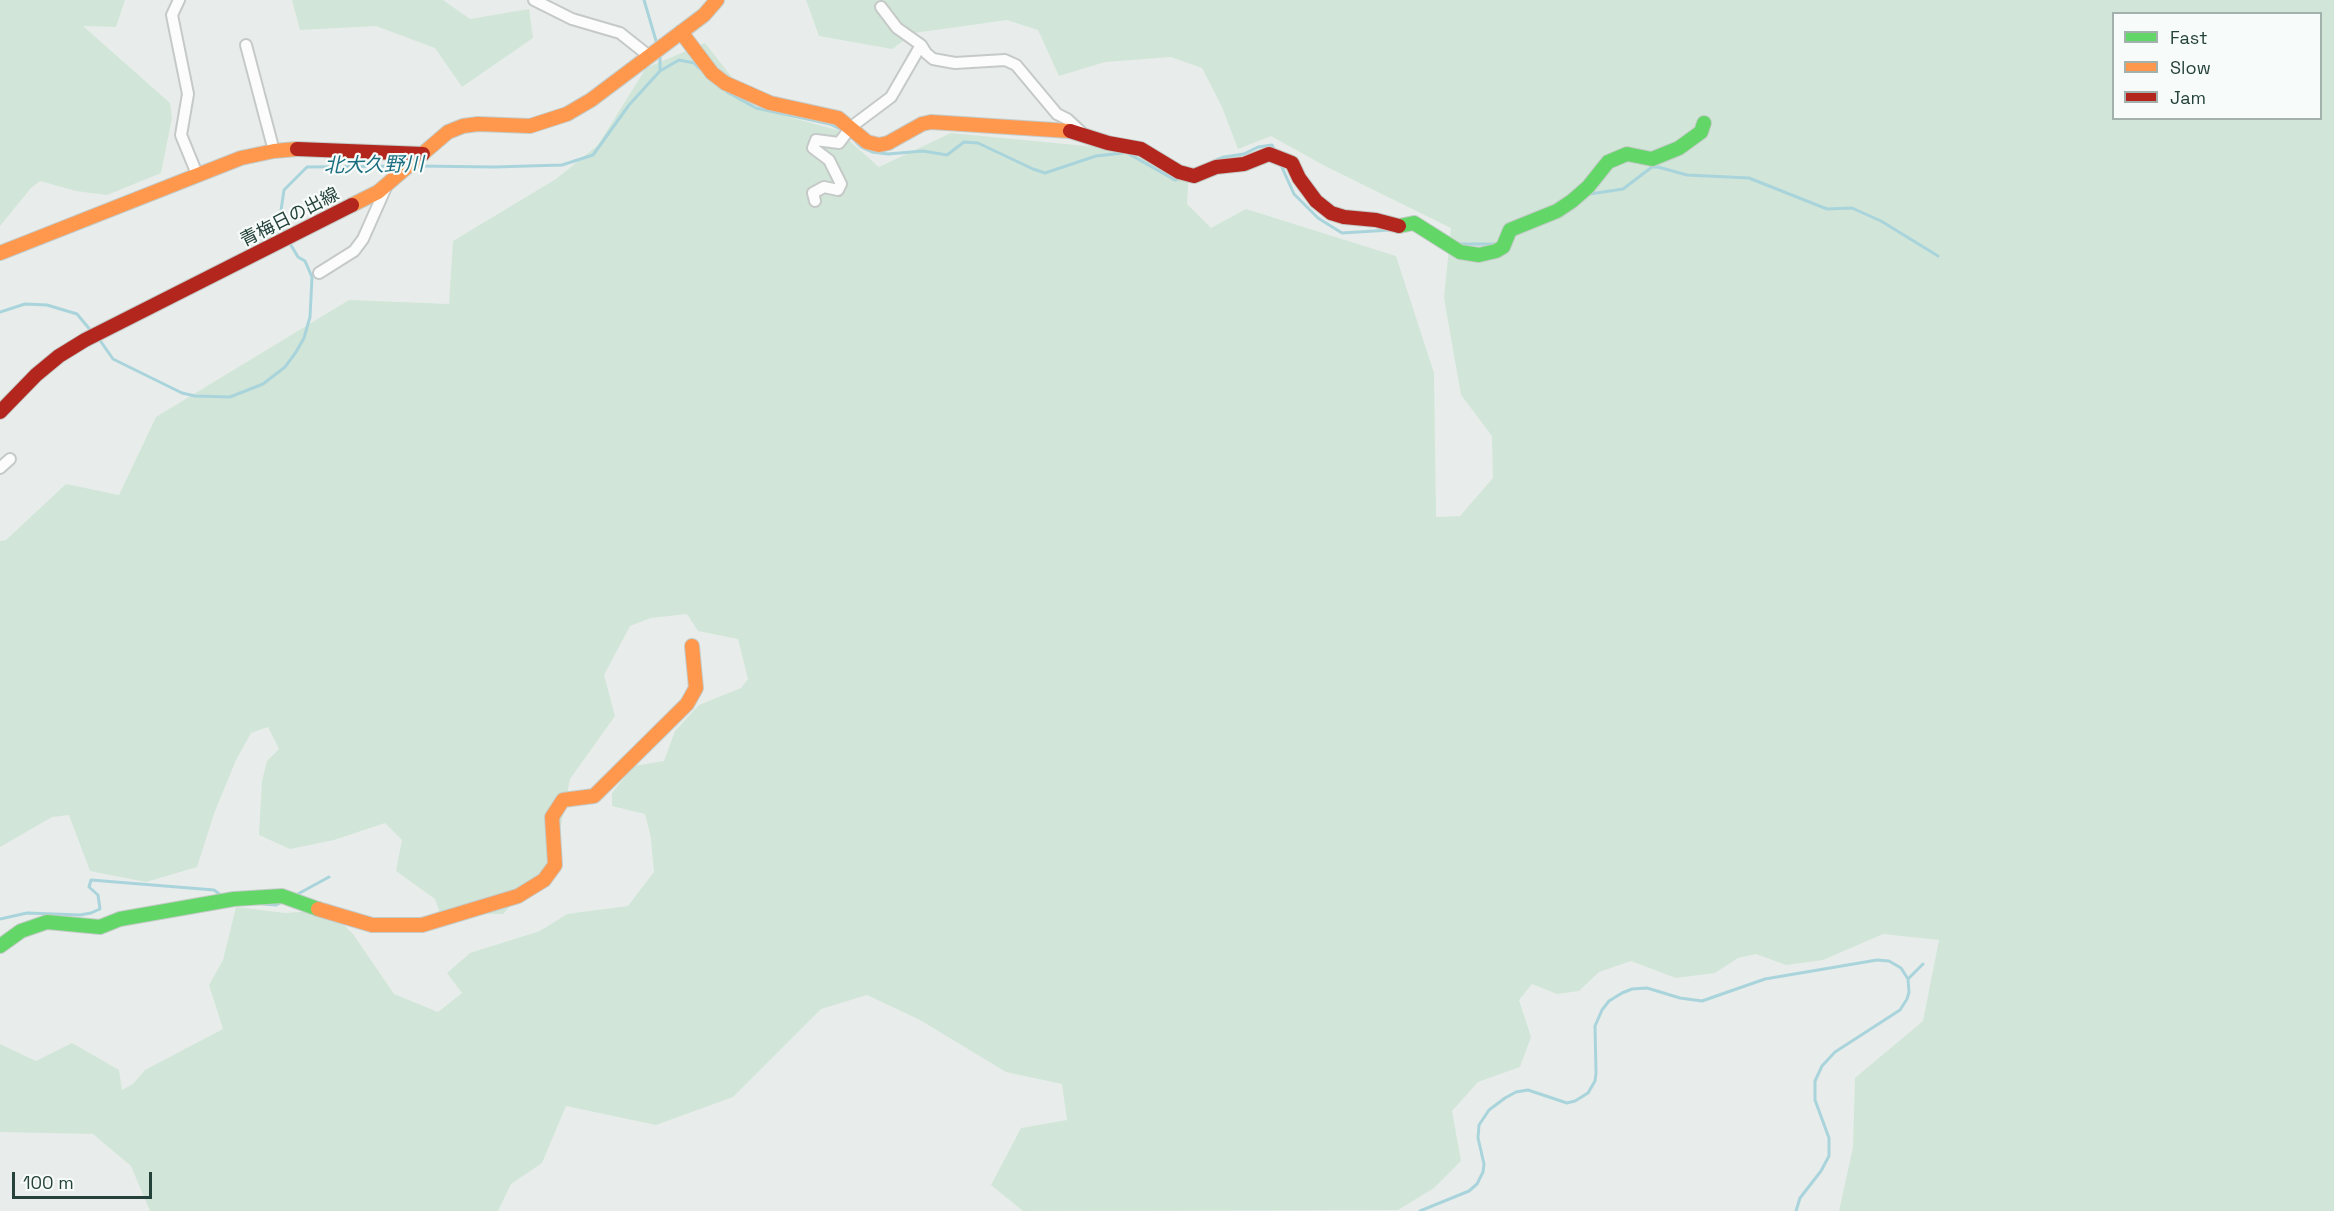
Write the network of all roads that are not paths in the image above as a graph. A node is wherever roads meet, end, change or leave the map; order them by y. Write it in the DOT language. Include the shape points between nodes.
graph roads {
  1 [pos="179,0"];
  2 [pos="534,0"];
  3 [pos="717,0"];
  4 [pos="881,7"];
  5 [pos="681,32"];
  6 [pos="246,45"];
  7 [pos="921,45"];
  8 [pos="656,50"];
  9 [pos="1704,123"];
  10 [pos="851,127"];
  11 [pos="1086,136"];
  12 [pos="274,151"];
  13 [pos="419,157"];
  14 [pos="197,174"];
  15 [pos="387,185"];
  16 [pos="815,201"];
  17 [pos="0,253"];
  18 [pos="318,273"];
  19 [pos="0,412"];
  20 [pos="10,459"];
  21 [pos="0,468"];
  22 [pos="692,646"];
  23 [pos="0,946"];
  1 -- 14 [label="street" via="172,15 188,94 181,135"];
  2 -- 8 [label="street" via="572,19 620,33"];
  3 -- 5 [label="street, 青梅日の出線"];
  4 -- 7 [label="street" via="897,28"];
  5 -- 8 [label="street, 青梅日の出線"];
  5 -- 10 [label="street" via="712,73 737,89 776,105 838,118"];
  6 -- 12 [label="street"];
  7 -- 10 [label="street" via="891,97"];
  7 -- 11 [label="street" via="933,58 944,61 1005,60 1016,65 1056,114"];
  8 -- 13 [label="street, 青梅日の出線" via="567,114 519,127 464,126 448,132"];
  9 -- 11 [label="street" via="1701,132 1679,148 1652,159 1627,154 1608,162 1572,201 1510,230 1503,247 1479,255 1460,252 1414,224 1398,227 1331,213 1316,201 1292,163 1275,156 1215,166 1194,176 1179,172 1141,149"];
  10 -- 11 [label="street" via="867,142 879,144 931,122 1067,130"];
  10 -- 16 [label="street" via="839,143 816,140 813,148 830,160 842,184 838,190 824,187 813,193"];
  12 -- 13 [label="street" via="329,149"];
  12 -- 14 [label="street"];
  13 -- 15 [label="street, 青梅日の出線"];
  14 -- 17 [label="street"];
  15 -- 18 [label="street" via="354,251"];
  15 -- 19 [label="street, 青梅日の出線" via="353,207 85,340 48,365"];
  20 -- 21 [label="street"];
  22 -- 23 [label="street" via="696,688 687,704 594,796 564,800 552,817 555,865 549,876 518,896 422,925 372,925 282,897 218,900 100,927 47,922"];
}
